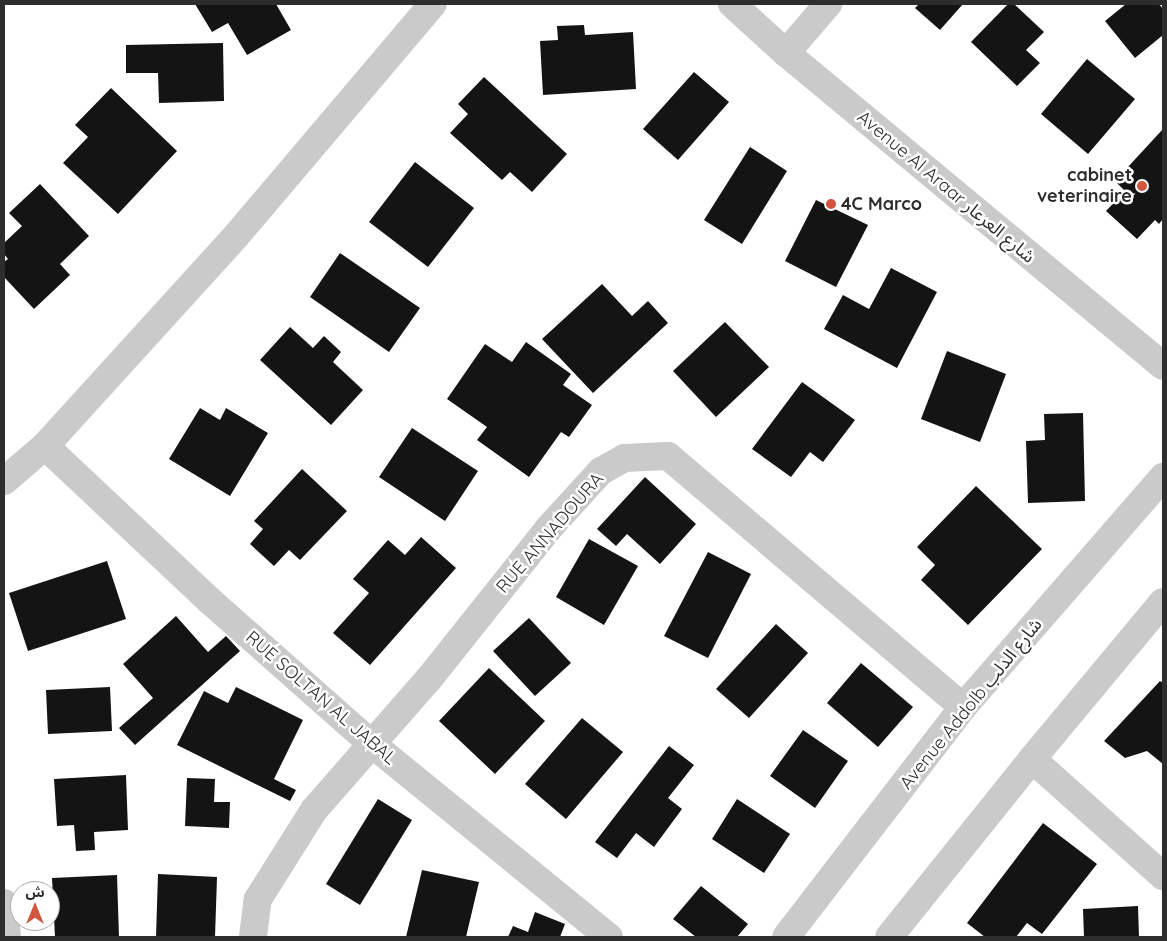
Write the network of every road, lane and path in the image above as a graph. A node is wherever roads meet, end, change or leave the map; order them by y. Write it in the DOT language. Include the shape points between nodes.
graph roads {
  1 [pos="433,4"];
  2 [pos="732,4"];
  3 [pos="828,4"];
  4 [pos="786,53"];
  5 [pos="1163,366"];
  6 [pos="45,446"];
  7 [pos="1163,477"];
  8 [pos="4,482"];
  9 [pos="1163,602"];
  10 [pos="963,708"];
  11 [pos="372,744"];
  12 [pos="1032,759"];
  13 [pos="1163,876"];
  14 [pos="4,903"];
  15 [pos="7,937"];
  16 [pos="253,937"];
  17 [pos="609,937"];
  18 [pos="786,937"];
  19 [pos="889,937"];
  1 -- 6 [label="street" via="236,236"];
  2 -- 4 [label="street, Avenue Al Araar شارع العرعار"];
  3 -- 4 [label="street"];
  4 -- 5 [label="street, Avenue Al Araar شارع العرعار"];
  6 -- 8 [label="street"];
  6 -- 11 [label="street, RUE SOLTAN AL JABAL" via="209,600"];
  7 -- 10 [label="street, Avenue Addolb شارع الدلب"];
  9 -- 12 [label="street"];
  10 -- 11 [label="street, RUE ANNADOURA" via="668,456 656,455 624,458 601,472 548,529"];
  10 -- 18 [label="street, Avenue Addolb شارع الدلب"];
  11 -- 16 [label="street, RUE ANNADOURA" via="314,810 258,899"];
  11 -- 17 [label="street, RUE SOLTAN AL JABAL"];
  12 -- 13 [label="street"];
  12 -- 19 [label="street"];
  14 -- 15 [label="street"];
}
